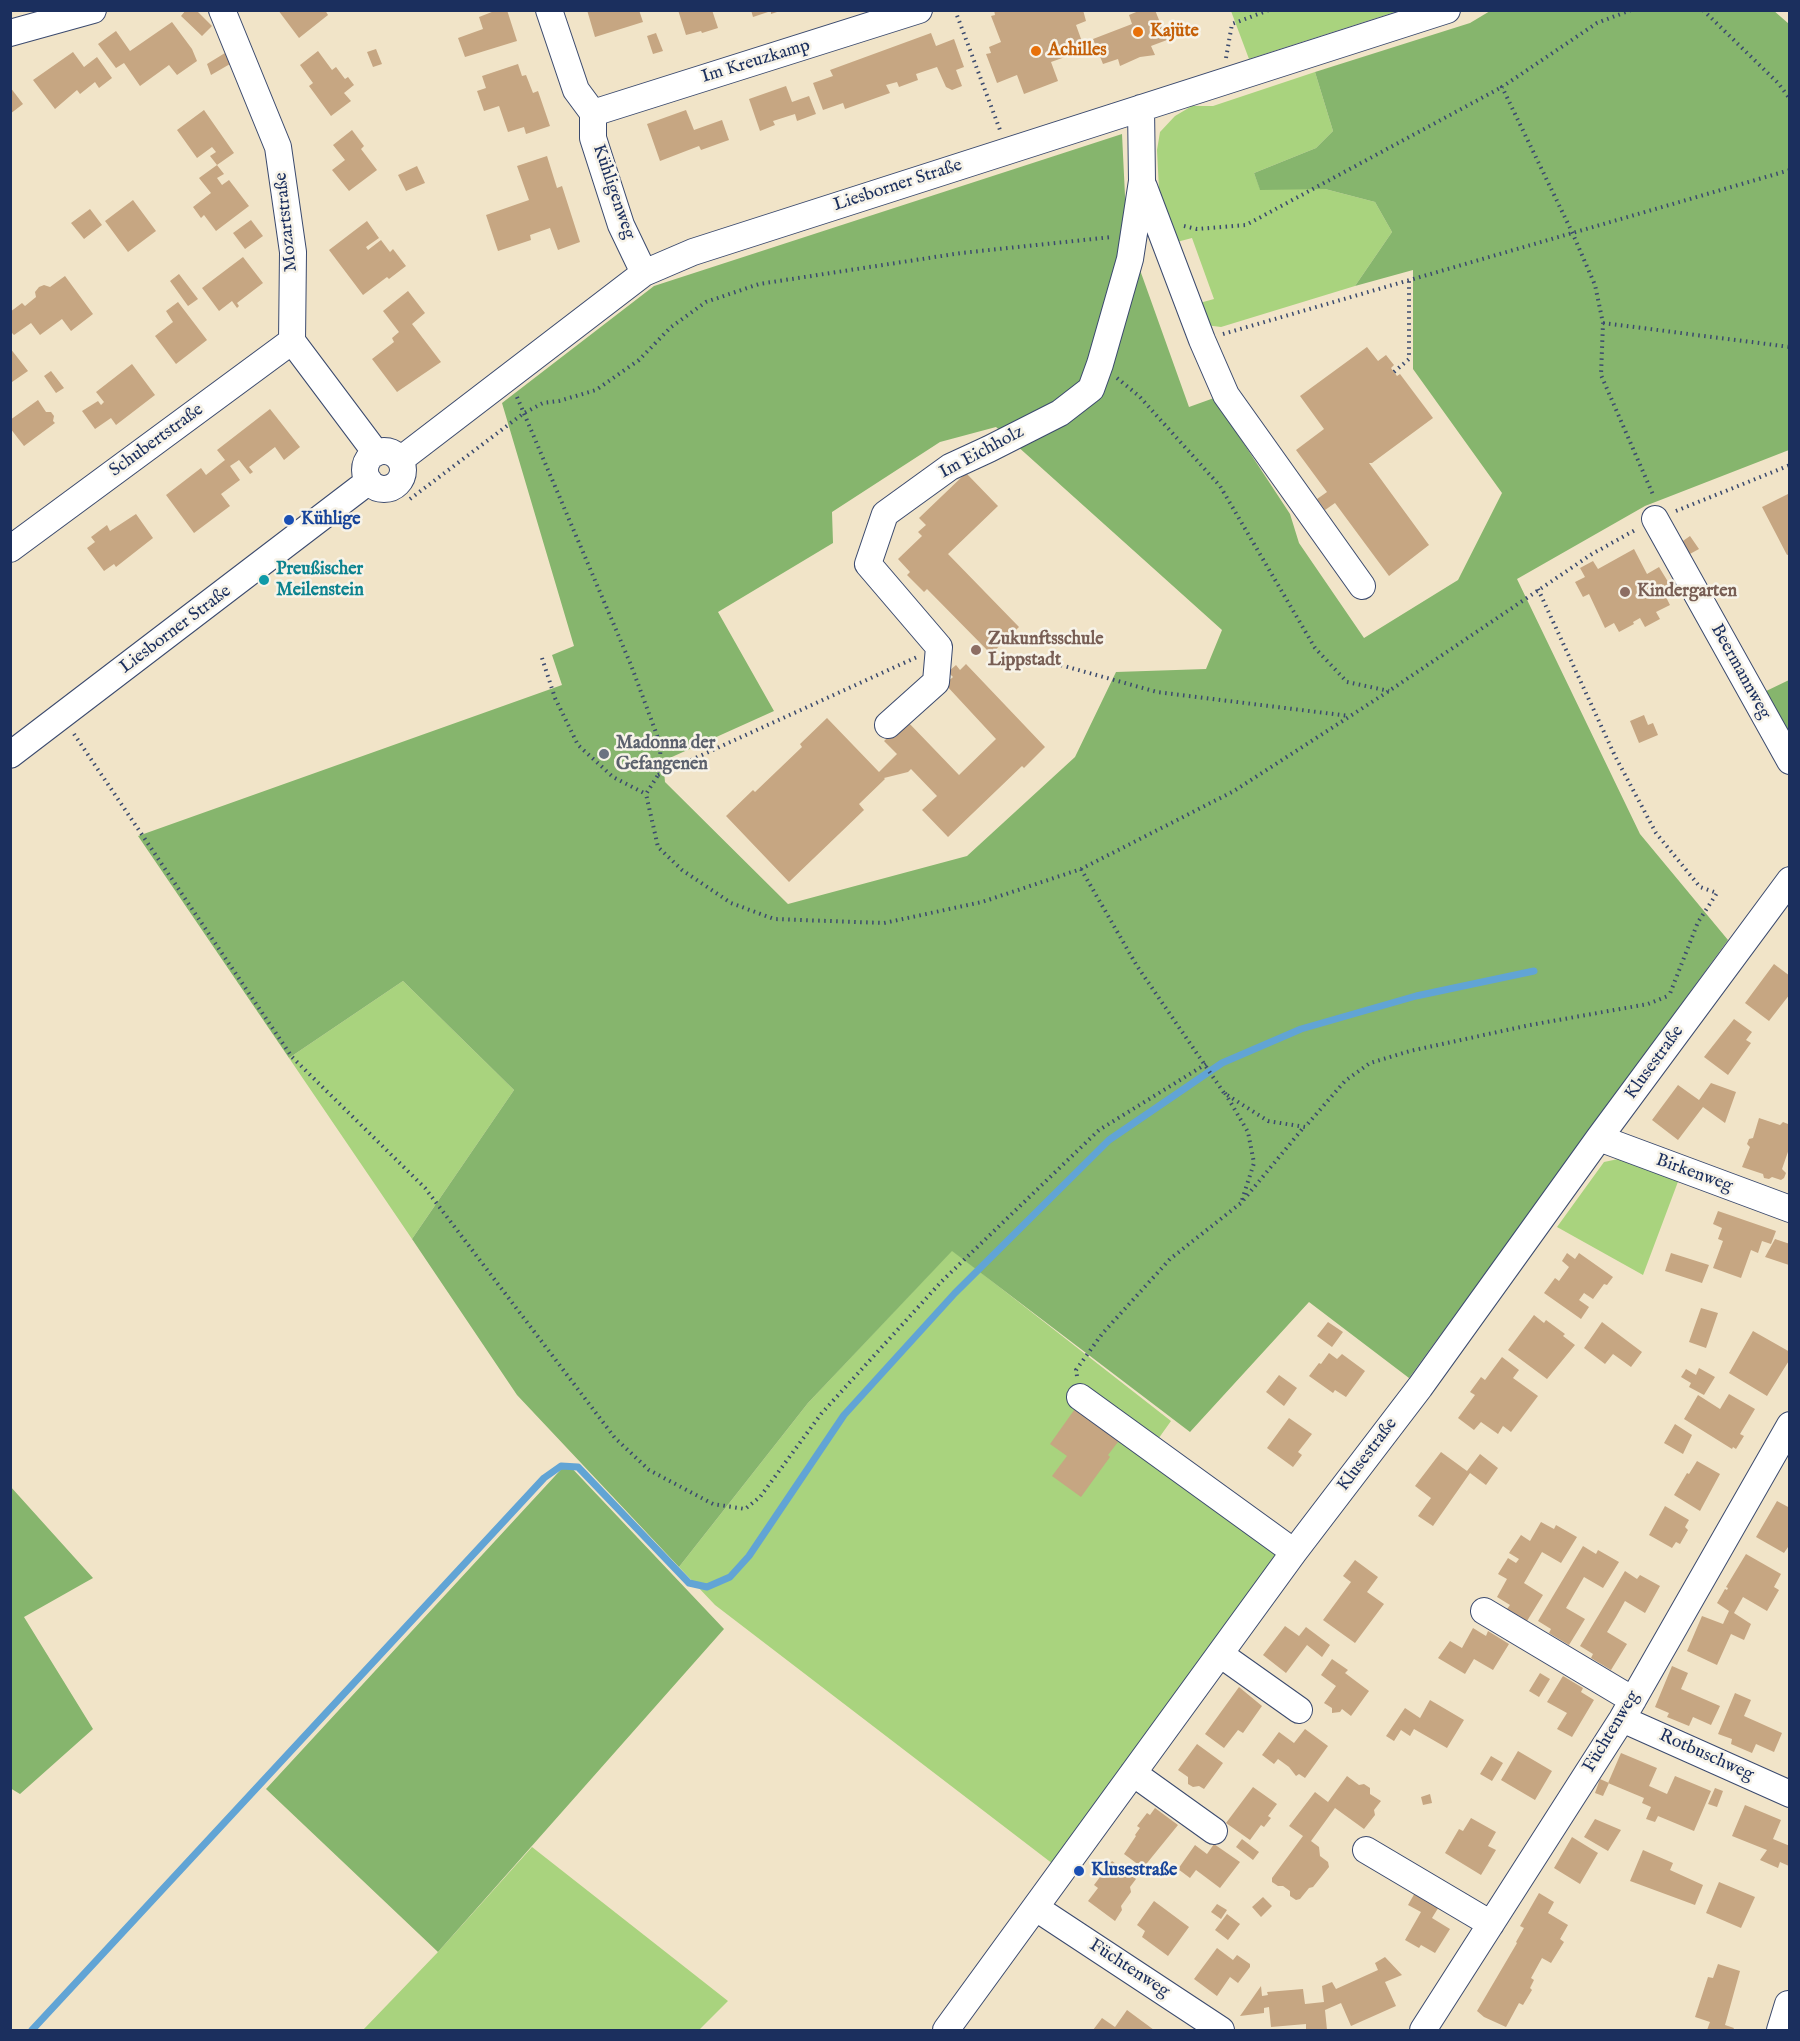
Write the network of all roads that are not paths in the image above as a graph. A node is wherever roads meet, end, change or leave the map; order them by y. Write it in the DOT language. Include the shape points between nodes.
graph roads {
  1 [pos="93,10"];
  2 [pos="222,10"];
  3 [pos="549,10"];
  4 [pos="918,10"];
  5 [pos="1447,10"];
  6 [pos="10,33"];
  7 [pos="1141,108"];
  8 [pos="593,113"];
  9 [pos="1145,226"];
  10 [pos="644,273"];
  11 [pos="292,341"];
  12 [pos="388,457"];
  13 [pos="1655,519"];
  14 [pos="14,538"];
  15 [pos="1362,586"];
  16 [pos="888,725"];
  17 [pos="10,755"];
  18 [pos="1790,761"];
  19 [pos="1790,880"];
  20 [pos="1599,1138"];
  21 [pos="1790,1209"];
  22 [pos="1080,1397"];
  23 [pos="1790,1425"];
  24 [pos="1294,1552"];
  25 [pos="1484,1611"];
  26 [pos="1220,1654"];
  27 [pos="1627,1709"];
  28 [pos="1299,1710"];
  29 [pos="1133,1773"];
  30 [pos="1790,1794"];
  31 [pos="1214,1831"];
  32 [pos="1366,1850"];
  33 [pos="1036,1908"];
  34 [pos="1491,1924"];
  35 [pos="1788,2004"];
  36 [pos="946,2031"];
  37 [pos="1221,2031"];
  38 [pos="1423,2031"];
  39 [pos="1780,2031"];
  1 -- 6 [label="street"];
  2 -- 11 [label="street, Mozartstraße" via="278,147 294,252"];
  3 -- 8 [label="street" via="576,90"];
  4 -- 8 [label="street, Im Kreuzkamp"];
  5 -- 7 [label="street, Liesborner Straße"];
  7 -- 9 [label="street, Im Eichholz"];
  7 -- 10 [label="street, Liesborner Straße" via="693,252"];
  8 -- 10 [label="street, Kühligenweg" via="593,138 621,225"];
  9 -- 15 [label="street, Im Eichholz" via="1226,395"];
  9 -- 16 [label="street, Im Eichholz" via="1130,259 1091,389 1060,413 950,467 885,514 868,564 939,647 936,682"];
  10 -- 12 [label="street, Liesborner Straße" via="508,378"];
  11 -- 12 [label="street"];
  11 -- 14 [label="street, Schubertstraße"];
  12 -- 17 [label="street, Liesborner Straße" via="371,456 366,465 369,481"];
  13 -- 18 [label="street, Beermannweg"];
  19 -- 20 [label="street, Klusestraße"];
  20 -- 21 [label="street, Birkenweg"];
  20 -- 24 [label="street, Klusestraße" via="1420,1387"];
  22 -- 24 [label="street"];
  23 -- 27 [label="street, Füchtenweg"];
  24 -- 26 [label="street, Klusestraße"];
  25 -- 27 [label="street, Rotbuschweg"];
  26 -- 28 [label="street"];
  26 -- 29 [label="street, Klusestraße"];
  27 -- 30 [label="street, Rotbuschweg"];
  27 -- 34 [label="street, Füchtenweg"];
  29 -- 31 [label="street"];
  29 -- 33 [label="street, Klusestraße"];
  32 -- 34 [label="street"];
  33 -- 36 [label="street, Klusestraße"];
  33 -- 37 [label="street, Füchtenweg"];
  34 -- 38 [label="street, Füchtenweg"];
  35 -- 39 [label="street"];
}
